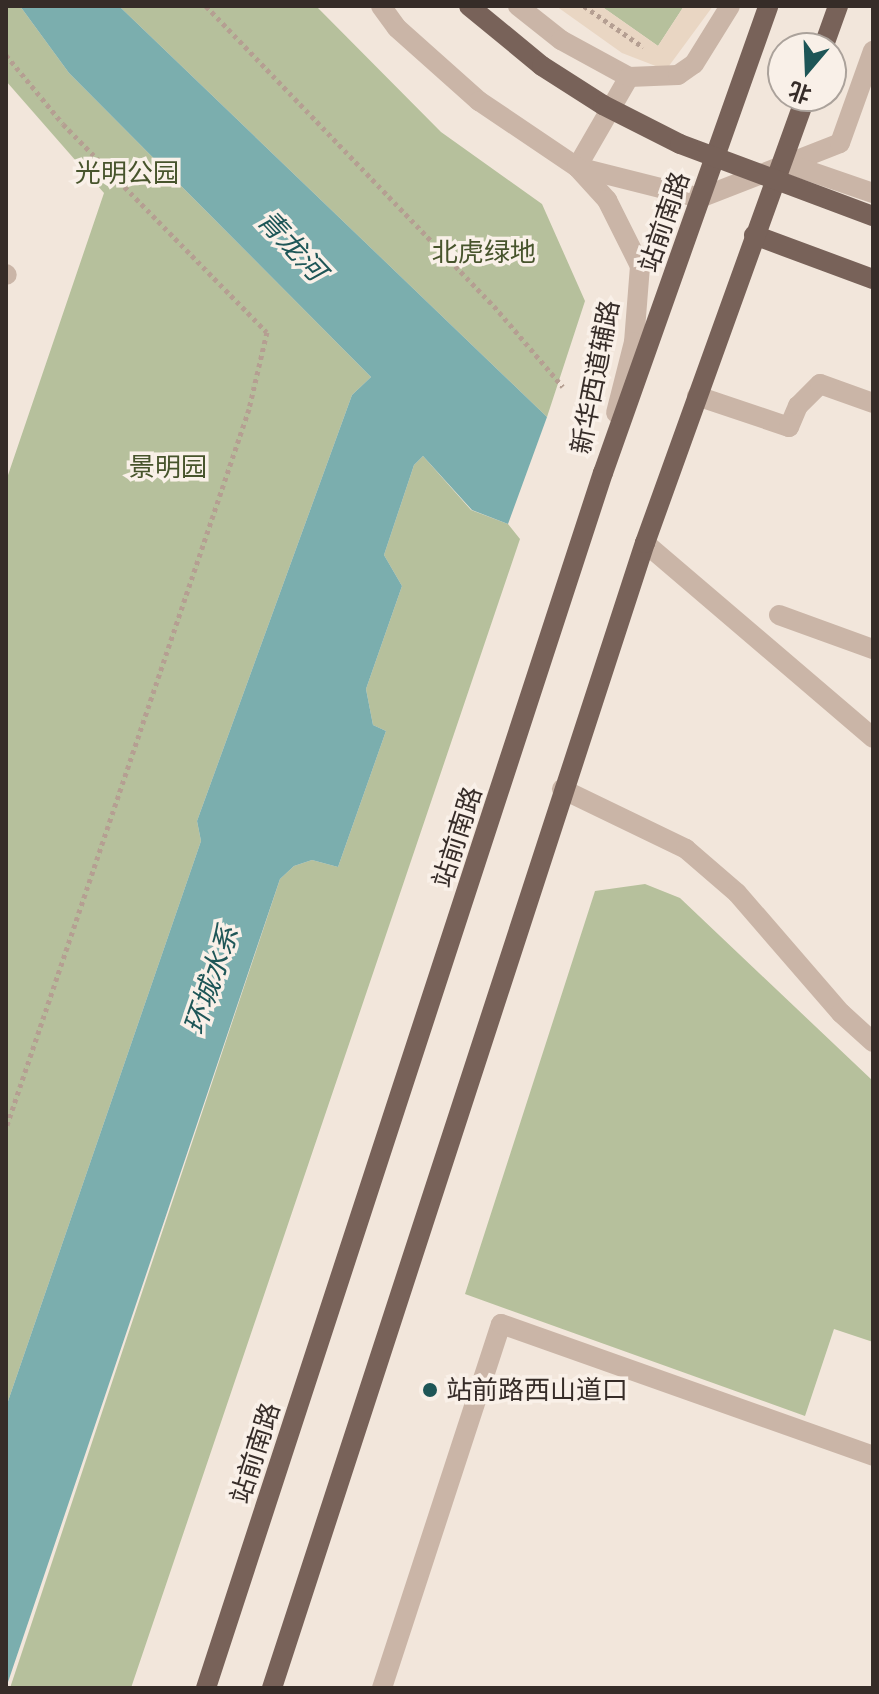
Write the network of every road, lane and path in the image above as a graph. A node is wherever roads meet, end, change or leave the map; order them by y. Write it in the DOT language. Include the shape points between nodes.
graph roads {
  1 [pos="206,6"];
  2 [pos="381,6"];
  3 [pos="469,6"];
  4 [pos="518,6"];
  5 [pos="584,6"];
  6 [pos="730,6"];
  7 [pos="768,6"];
  8 [pos="838,6"];
  9 [pos="829,32"];
  10 [pos="873,51"];
  11 [pos="651,52"];
  12 [pos="6,55"];
  13 [pos="629,77"];
  14 [pos="800,112"];
  15 [pos="783,162"];
  16 [pos="577,167"];
  17 [pos="873,193"];
  18 [pos="700,198"];
  19 [pos="873,216"];
  20 [pos="754,235"];
  21 [pos="873,279"];
  22 [pos="563,387"];
  23 [pos="697,396"];
  24 [pos="873,403"];
  25 [pos="603,473"];
  26 [pos="645,543"];
  27 [pos="779,615"];
  28 [pos="873,649"];
  29 [pos="872,736"];
  30 [pos="562,789"];
  31 [pos="873,1042"];
  32 [pos="6,1128"];
  33 [pos="873,1456"];
  34 [pos="206,1688"];
  35 [pos="272,1688"];
  36 [pos="382,1688"];
  1 -- 22 [label="path" via="494,306"];
  2 -- 16 [label="street" via="397,28 479,101"];
  3 -- 19 [label="main road, bridge" via="542,66 603,105 680,144"];
  4 -- 13 [label="street" via="561,40"];
  5 -- 11 [label="path"];
  6 -- 13 [label="street" via="694,64 678,75"];
  7 -- 18 [label="main road, 站前南路"];
  8 -- 9 [label="main road"];
  10 -- 15 [label="street" via="840,143"];
  12 -- 32 [label="path" via="63,124 267,332 249,409"];
  13 -- 16 [label="street"];
  14 -- 15 [label="main road"];
  15 -- 17 [label="street"];
  15 -- 18 [label="street"];
  15 -- 20 [label="main road"];
  16 -- 18 [label="street"];
  16 -- 25 [label="street, 新华西道辅路" via="607,200 640,266 634,342"];
  18 -- 25 [label="main road, 站前南路"];
  20 -- 21 [label="main road"];
  20 -- 23 [label="main road"];
  23 -- 24 [label="street" via="789,427 798,406 820,384"];
  23 -- 26 [label="main road"];
  25 -- 34 [label="main road, 站前南路"];
  26 -- 29 [label="street"];
  26 -- 30 [label="main road"];
  27 -- 28 [label="street"];
  30 -- 31 [label="street" via="686,849 737,893 841,1013"];
  30 -- 35 [label="main road"];
  33 -- 36 [label="street" via="501,1324"];
}
